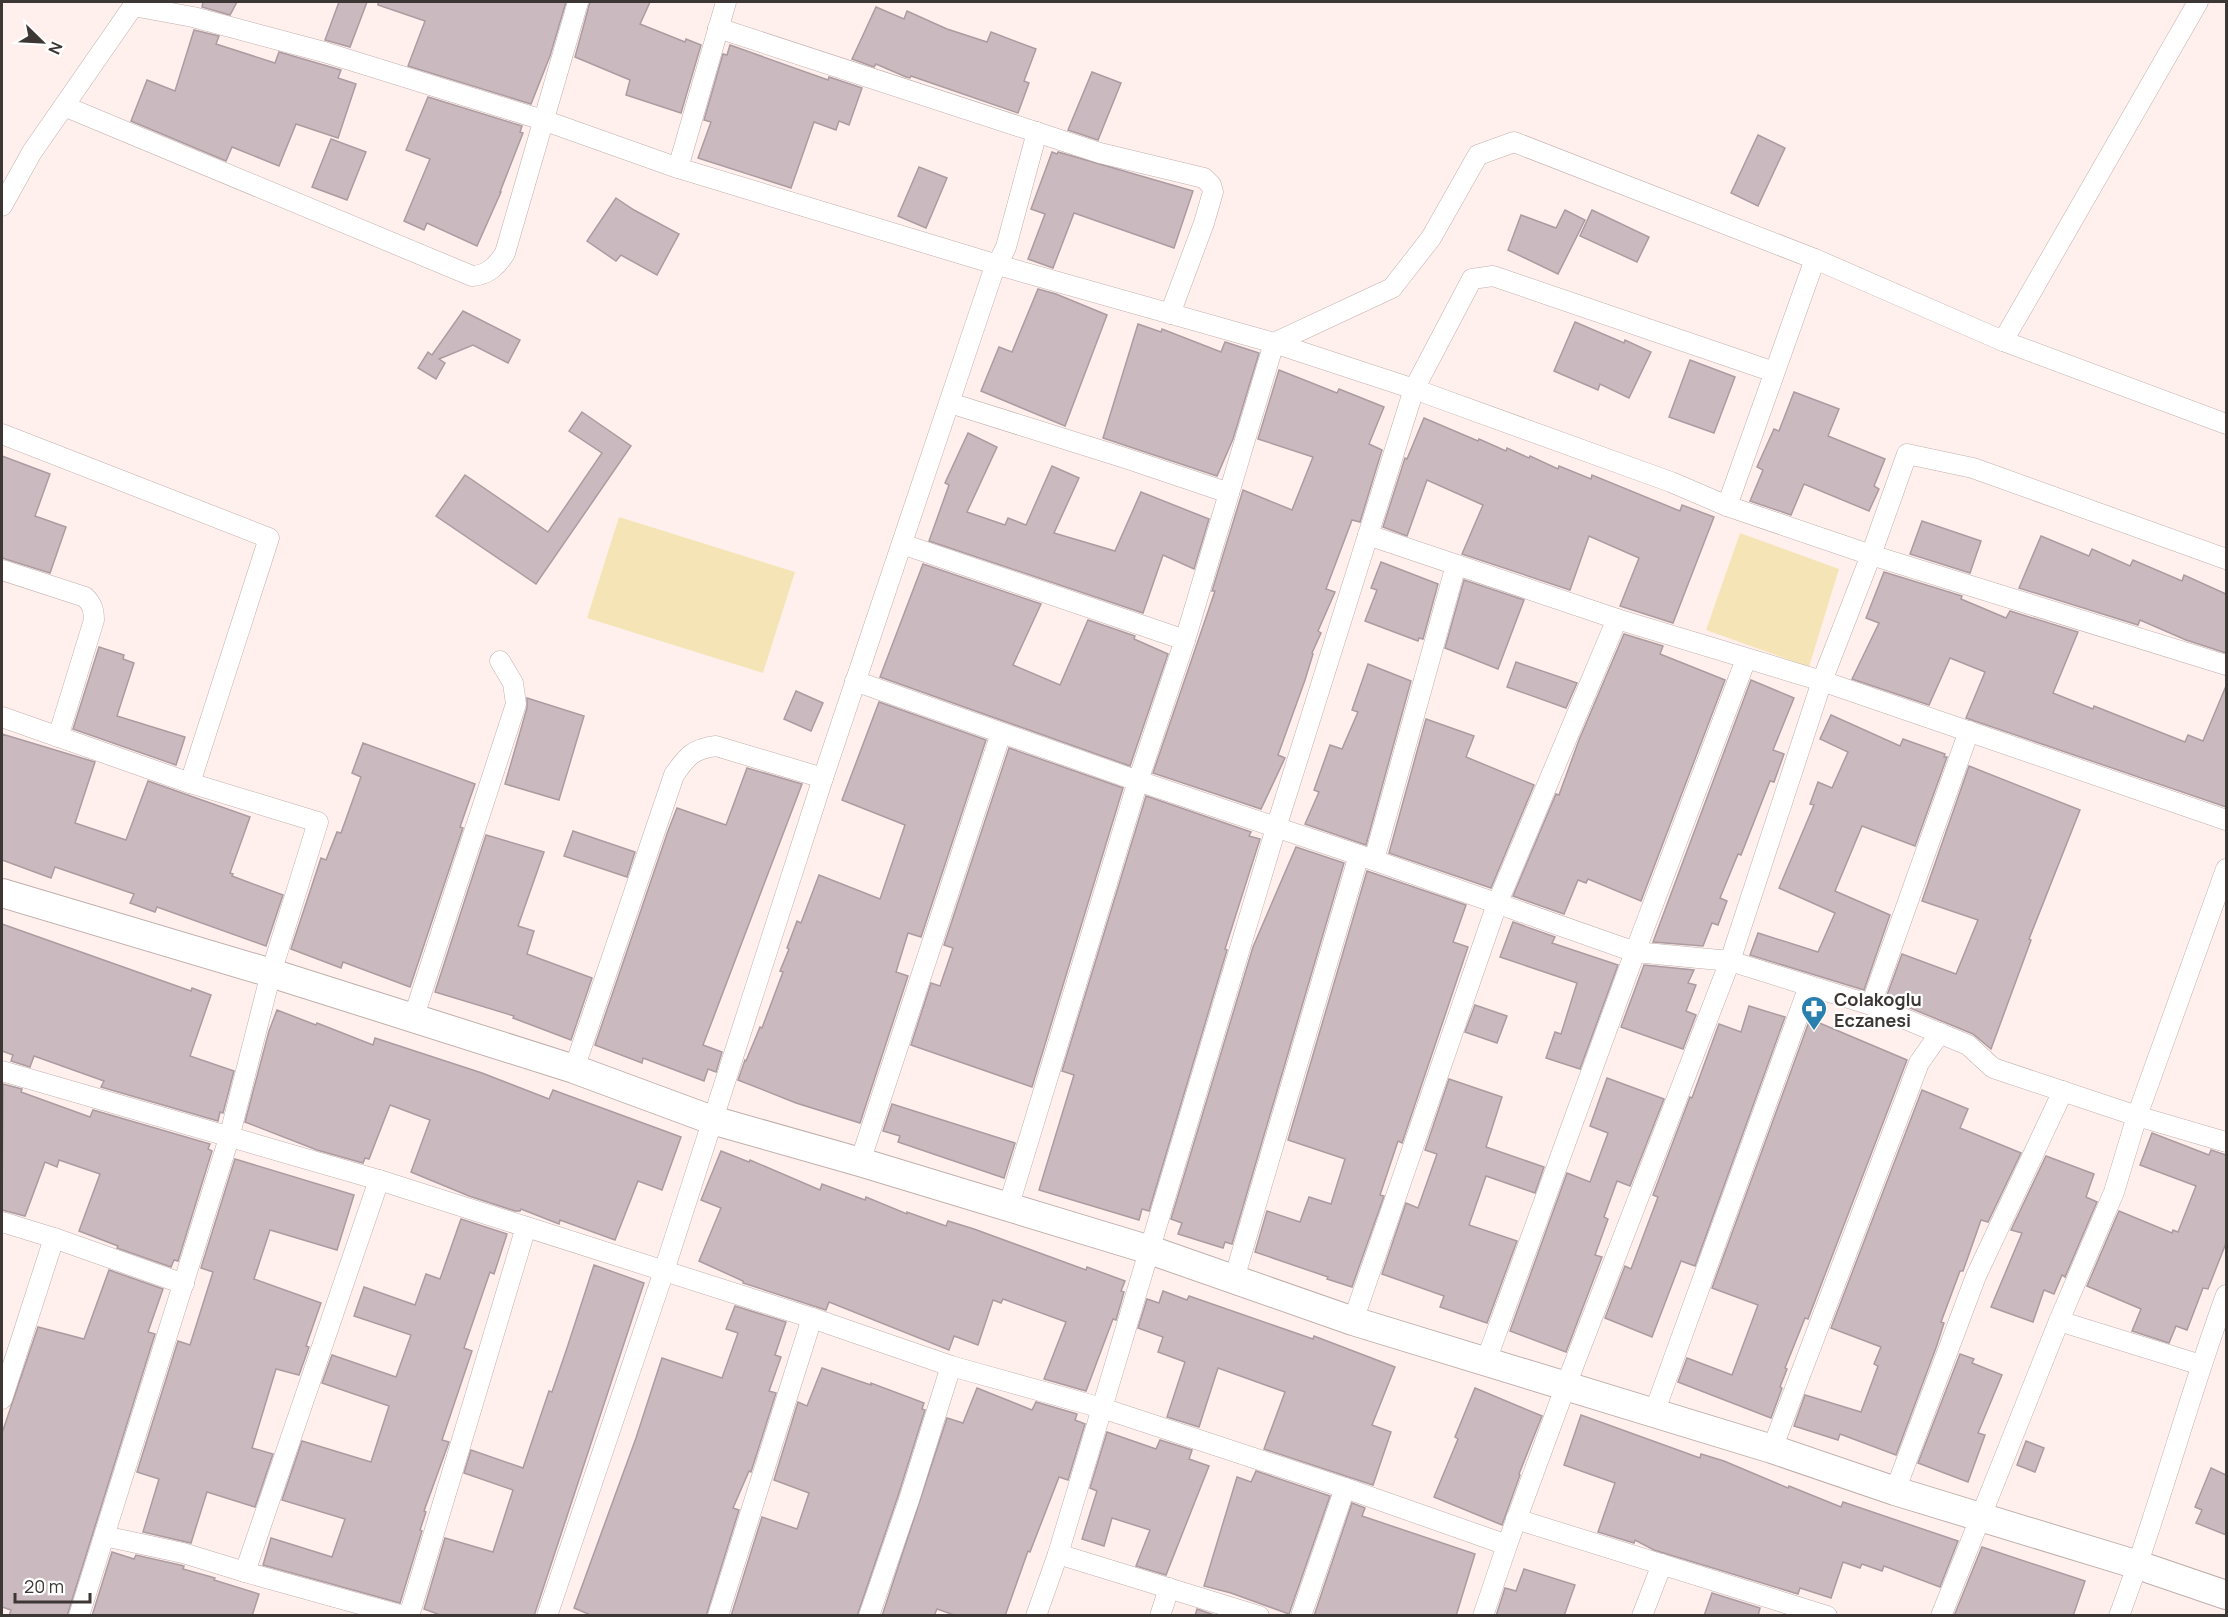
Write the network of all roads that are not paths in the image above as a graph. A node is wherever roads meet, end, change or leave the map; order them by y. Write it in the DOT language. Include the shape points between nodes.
graph roads {
  1 [pos="578,2"];
  2 [pos="726,2"];
  3 [pos="2198,2"];
  4 [pos="134,4"];
  5 [pos="718,28"];
  6 [pos="64,106"];
  7 [pos="543,120"];
  8 [pos="1036,132"];
  9 [pos="678,168"];
  10 [pos="2,206"];
  11 [pos="1815,259"];
  12 [pos="998,265"];
  13 [pos="1170,314"];
  14 [pos="2003,341"];
  15 [pos="1274,343"];
  16 [pos="1774,372"];
  17 [pos="1414,389"];
  18 [pos="950,403"];
  19 [pos="2226,424"];
  20 [pos="2,434"];
  21 [pos="1228,493"];
  22 [pos="1727,506"];
  23 [pos="1368,535"];
  24 [pos="902,544"];
  25 [pos="1871,555"];
  26 [pos="2226,559"];
  27 [pos="1456,565"];
  28 [pos="2,570"];
  29 [pos="1617,619"];
  30 [pos="1185,640"];
  31 [pos="1746,659"];
  32 [pos="500,662"];
  33 [pos="2226,665"];
  34 [pos="855,681"];
  35 [pos="1822,681"];
  36 [pos="2,717"];
  37 [pos="1969,731"];
  38 [pos="1001,733"];
  39 [pos="58,737"];
  40 [pos="823,778"];
  41 [pos="1138,781"];
  42 [pos="190,783"];
  43 [pos="2226,820"];
  44 [pos="1276,828"];
  45 [pos="1367,858"];
  46 [pos="2226,869"];
  47 [pos="2,893"];
  48 [pos="1497,904"];
  49 [pos="1635,952"];
  50 [pos="1730,961"];
  51 [pos="271,974"];
  52 [pos="1809,987"];
  53 [pos="1871,1005"];
  54 [pos="413,1019"];
  55 [pos="1940,1033"];
  56 [pos="574,1069"];
  57 [pos="2,1071"];
  58 [pos="2063,1091"];
  59 [pos="2137,1116"];
  60 [pos="712,1120"];
  61 [pos="229,1138"];
  62 [pos="2226,1142"];
  63 [pos="860,1162"];
  64 [pos="378,1180"];
  65 [pos="1008,1208"];
  66 [pos="2,1222"];
  67 [pos="526,1227"];
  68 [pos="54,1238"];
  69 [pos="1150,1250"];
  70 [pos="664,1270"];
  71 [pos="1234,1279"];
  72 [pos="184,1284"];
  73 [pos="2226,1295"];
  74 [pos="812,1318"];
  75 [pos="1353,1321"];
  76 [pos="2060,1321"];
  77 [pos="1486,1361"];
  78 [pos="2201,1365"];
  79 [pos="951,1366"];
  80 [pos="1566,1385"];
  81 [pos="2,1399"];
  82 [pos="1102,1408"];
  83 [pos="1654,1413"];
  84 [pos="1772,1449"];
  85 [pos="1345,1488"];
  86 [pos="1895,1491"];
  87 [pos="1982,1517"];
  88 [pos="1516,1519"];
  89 [pos="104,1536"];
  90 [pos="1507,1545"];
  91 [pos="1058,1554"];
  92 [pos="1662,1564"];
  93 [pos="2138,1565"];
  94 [pos="245,1572"];
  95 [pos="1169,1588"];
  96 [pos="2226,1595"];
  97 [pos="1778,1608"];
  98 [pos="79,1616"];
  99 [pos="402,1616"];
  100 [pos="409,1616"];
  101 [pos="547,1616"];
  102 [pos="718,1616"];
  103 [pos="869,1616"];
  104 [pos="1036,1616"];
  105 [pos="1160,1616"];
  106 [pos="1259,1616"];
  107 [pos="1301,1616"];
  108 [pos="1483,1616"];
  109 [pos="1642,1616"];
  110 [pos="1827,1616"];
  111 [pos="1941,1616"];
  112 [pos="2119,1616"];
  1 -- 7 [label="street"];
  2 -- 5 [label="street"];
  3 -- 14 [label="street"];
  4 -- 6 [label="street"];
  4 -- 7 [label="street" via="324,52"];
  5 -- 8 [label="street"];
  5 -- 9 [label="street"];
  6 -- 7 [label="street" via="472,276 490,271 505,253"];
  6 -- 10 [label="street"];
  7 -- 9 [label="street"];
  8 -- 12 [label="street"];
  8 -- 13 [label="street" via="1100,153 1204,178 1211,185 1213,192 1204,223"];
  9 -- 12 [label="street"];
  11 -- 14 [label="street"];
  11 -- 15 [label="street" via="1514,142 1479,155 1431,238 1392,288"];
  11 -- 16 [label="street"];
  12 -- 13 [label="street"];
  12 -- 18 [label="street"];
  13 -- 15 [label="street"];
  14 -- 19 [label="street"];
  15 -- 17 [label="street"];
  15 -- 21 [label="street"];
  16 -- 17 [label="street" via="1493,276 1472,279"];
  16 -- 22 [label="street"];
  17 -- 22 [label="street"];
  17 -- 23 [label="street"];
  18 -- 21 [label="street"];
  18 -- 24 [label="street"];
  20 -- 42 [label="street" via="269,538"];
  21 -- 30 [label="street"];
  22 -- 25 [label="street"];
  23 -- 27 [label="street"];
  23 -- 44 [label="street"];
  24 -- 30 [label="street"];
  24 -- 34 [label="street"];
  25 -- 26 [label="street" via="1907,454 1973,468"];
  25 -- 33 [label="street"];
  25 -- 35 [label="street"];
  27 -- 29 [label="street"];
  27 -- 45 [label="street"];
  28 -- 39 [label="street" via="85,597 94,612"];
  29 -- 31 [label="street"];
  29 -- 48 [label="street"];
  30 -- 41 [label="street"];
  31 -- 35 [label="street"];
  31 -- 49 [label="street"];
  32 -- 54 [label="street" via="513,683 516,704"];
  34 -- 38 [label="street"];
  34 -- 40 [label="street"];
  35 -- 37 [label="street"];
  35 -- 50 [label="street"];
  36 -- 39 [label="street"];
  37 -- 43 [label="street"];
  37 -- 53 [label="street"];
  38 -- 41 [label="street"];
  38 -- 63 [label="street"];
  39 -- 42 [label="street"];
  40 -- 56 [label="street" via="716,746 699,748 685,760 674,775"];
  40 -- 60 [label="street"];
  41 -- 44 [label="street"];
  41 -- 65 [label="street"];
  42 -- 51 [label="street" via="318,822"];
  44 -- 45 [label="street"];
  44 -- 69 [label="street"];
  45 -- 48 [label="street"];
  45 -- 71 [label="street"];
  46 -- 59 [label="street"];
  47 -- 51 [label="street"];
  48 -- 49 [label="street"];
  48 -- 75 [label="street"];
  49 -- 50 [label="street"];
  49 -- 77 [label="street"];
  50 -- 52 [label="street"];
  50 -- 80 [label="street"];
  51 -- 54 [label="street"];
  51 -- 61 [label="street"];
  52 -- 53 [label="street"];
  52 -- 83 [label="street"];
  53 -- 55 [label="street"];
  54 -- 56 [label="street"];
  55 -- 58 [label="street" via="1968,1045 1993,1068"];
  55 -- 84 [label="street" via="1919,1063"];
  56 -- 60 [label="street"];
  57 -- 61 [label="street"];
  58 -- 59 [label="street"];
  58 -- 86 [label="street" via="1976,1276"];
  59 -- 62 [label="street"];
  59 -- 76 [label="street" via="2114,1192"];
  60 -- 63 [label="street"];
  60 -- 70 [label="street"];
  61 -- 64 [label="street"];
  61 -- 72 [label="street"];
  63 -- 65 [label="street"];
  64 -- 67 [label="street"];
  64 -- 94 [label="street"];
  65 -- 69 [label="street"];
  66 -- 68 [label="street"];
  67 -- 70 [label="street"];
  67 -- 100 [label="street"];
  68 -- 72 [label="street"];
  68 -- 81 [label="street"];
  69 -- 71 [label="street"];
  69 -- 82 [label="street"];
  70 -- 74 [label="street"];
  70 -- 101 [label="street"];
  71 -- 75 [label="street"];
  72 -- 89 [label="street"];
  73 -- 78 [label="street"];
  74 -- 79 [label="street"];
  74 -- 102 [label="street"];
  75 -- 77 [label="street"];
  76 -- 78 [label="street"];
  76 -- 87 [label="street"];
  77 -- 80 [label="street"];
  78 -- 93 [label="street"];
  79 -- 82 [label="street"];
  79 -- 103 [label="street"];
  80 -- 83 [label="street"];
  80 -- 88 [label="street"];
  82 -- 85 [label="street"];
  82 -- 91 [label="street"];
  83 -- 84 [label="street"];
  84 -- 86 [label="street"];
  85 -- 90 [label="street"];
  85 -- 107 [label="street"];
  86 -- 87 [label="street"];
  87 -- 93 [label="street"];
  87 -- 111 [label="street"];
  88 -- 90 [label="street"];
  88 -- 92 [label="street"];
  89 -- 94 [label="street" via="183,1553"];
  89 -- 98 [label="street"];
  90 -- 108 [label="street"];
  91 -- 95 [label="street"];
  91 -- 104 [label="street"];
  92 -- 97 [label="street"];
  92 -- 109 [label="street"];
  93 -- 96 [label="street"];
  93 -- 112 [label="street"];
  94 -- 99 [label="street"];
  95 -- 105 [label="street"];
  95 -- 106 [label="street"];
  97 -- 110 [label="street"];
}
